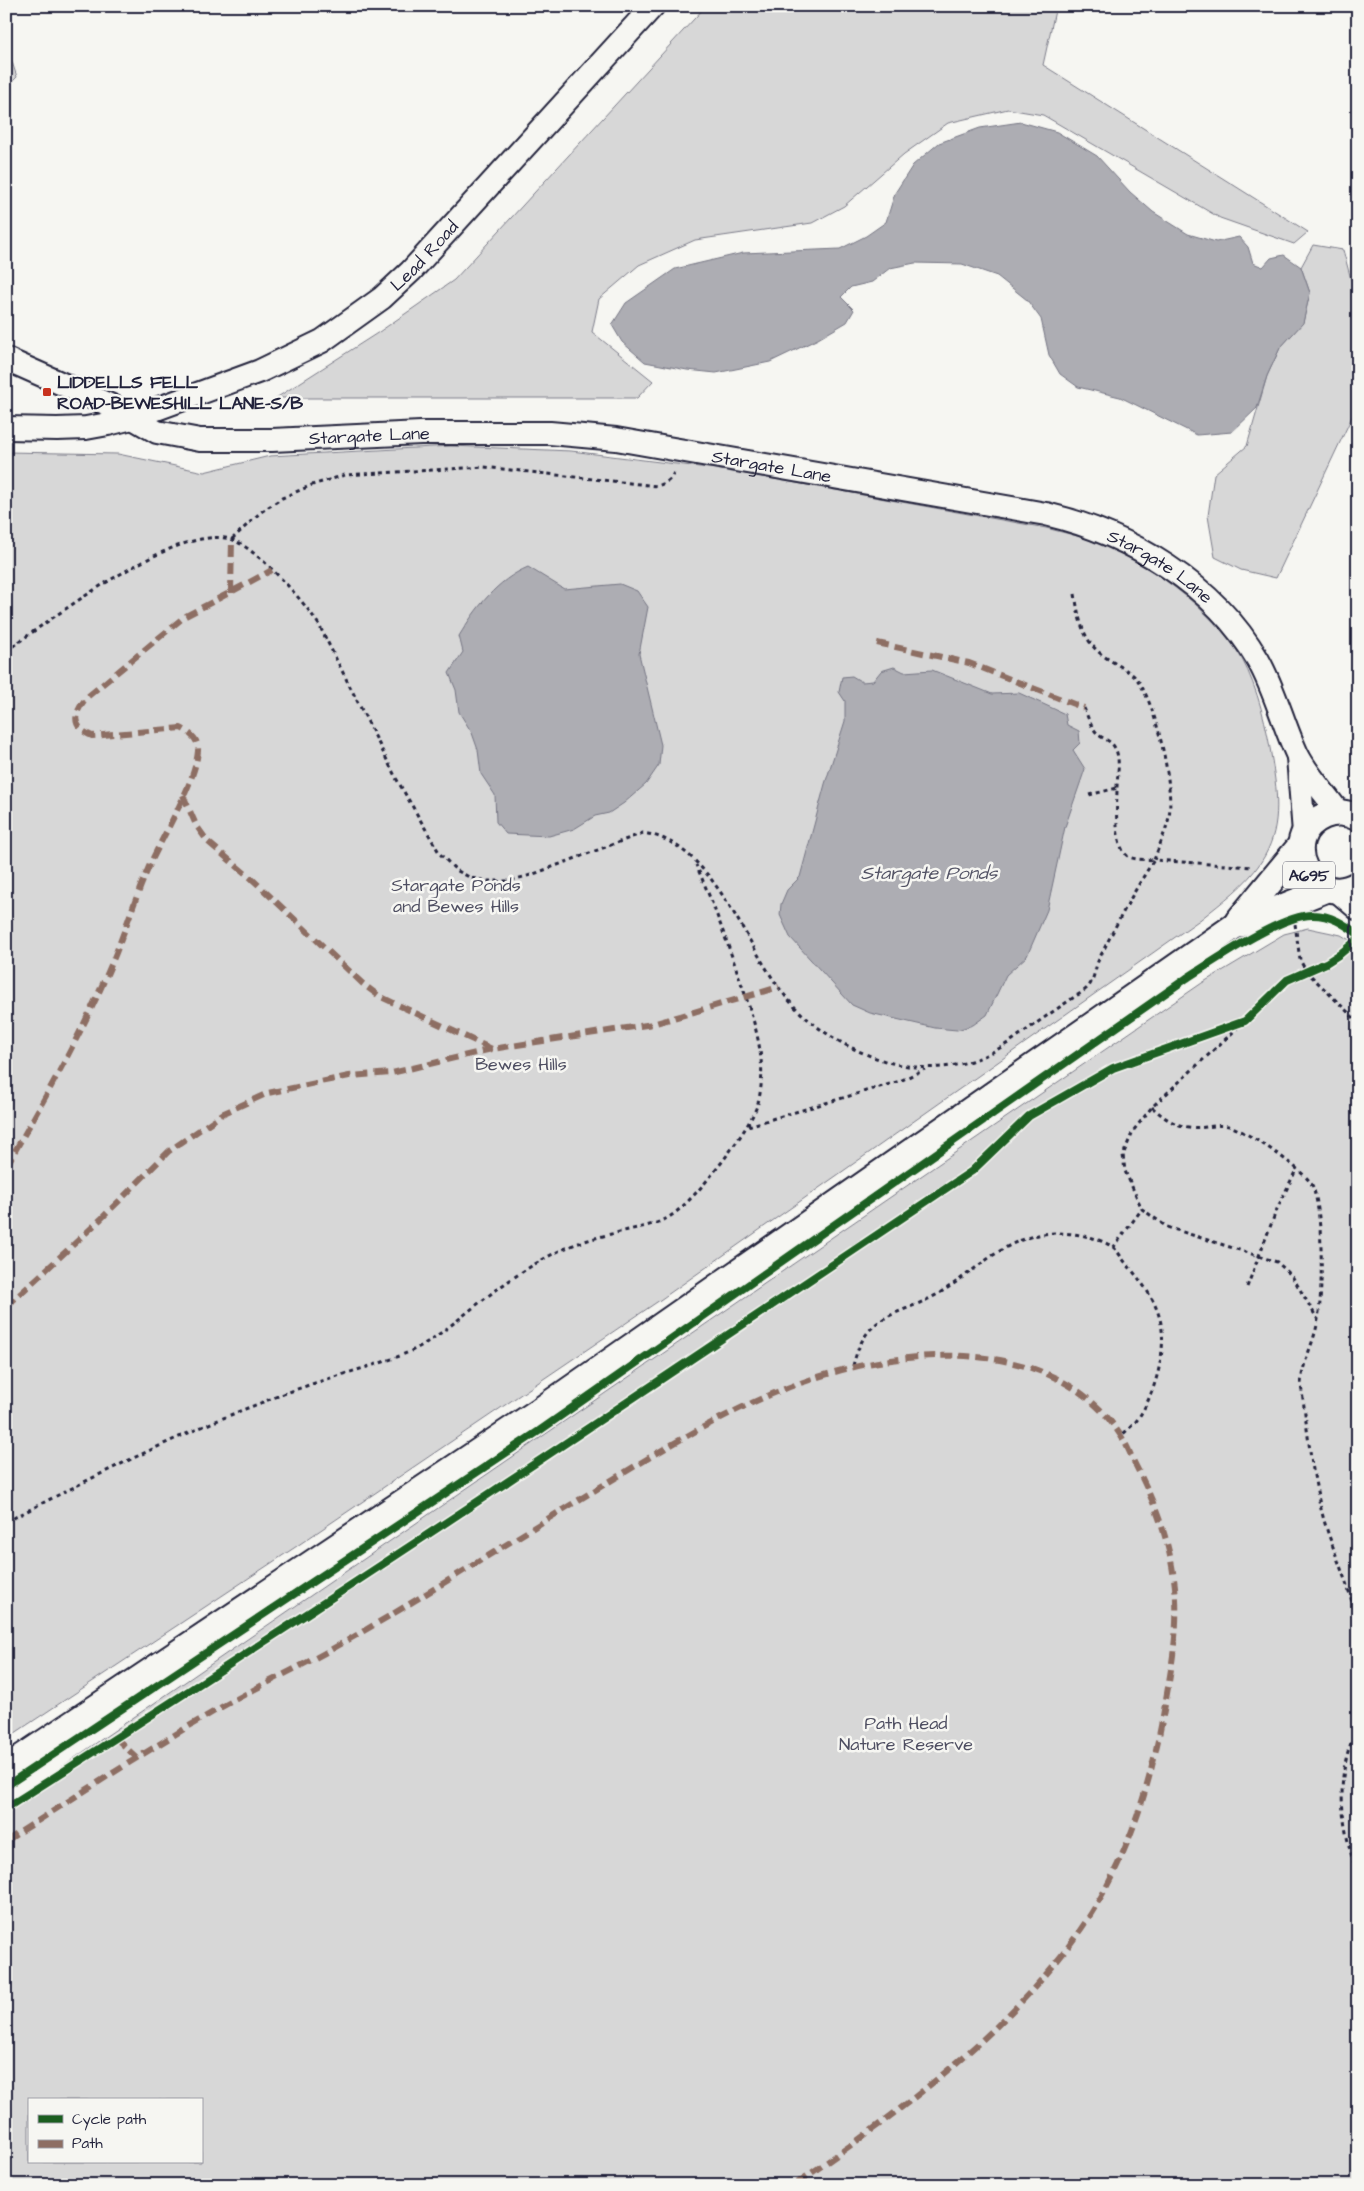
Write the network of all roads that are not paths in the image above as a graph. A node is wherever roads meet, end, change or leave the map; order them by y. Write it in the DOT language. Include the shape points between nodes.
graph roads {
  1 [pos="653,6"];
  2 [pos="6,359"];
  3 [pos="132,418"];
  4 [pos="6,428"];
  5 [pos="1298,756"];
  6 [pos="1350,814"];
  7 [pos="1302,840"];
  8 [pos="1340,888"];
  9 [pos="1358,909"];
  10 [pos="1233,926"];
  11 [pos="6,1768"];
  1 -- 3 [label="street, Lead Road" via="411,271 382,298 322,341 291,358"];
  2 -- 3 [label="street, Stargate Lane" via="100,400"];
  3 -- 4 [label="street, Lead Road" via="86,428"];
  3 -- 5 [label="street, Stargate Lane" via="162,434 200,440 421,433 550,433 616,439 1079,521 1128,543 1195,587 1220,609 1243,634 1271,686"];
  5 -- 6 [label="street, Stargate Lane"];
  5 -- 7 [label="street, Stargate Lane"];
  6 -- 7 [label="main road, A695" via="1319,818"];
  7 -- 8 [label="main road, A695" via="1300,858 1304,868 1317,883"];
  7 -- 10 [label="main road, A695"];
  8 -- 9 [label="street"];
  8 -- 10 [label="main road, A695"];
  10 -- 11 [label="main road, A695" via="540,1411"];
}
